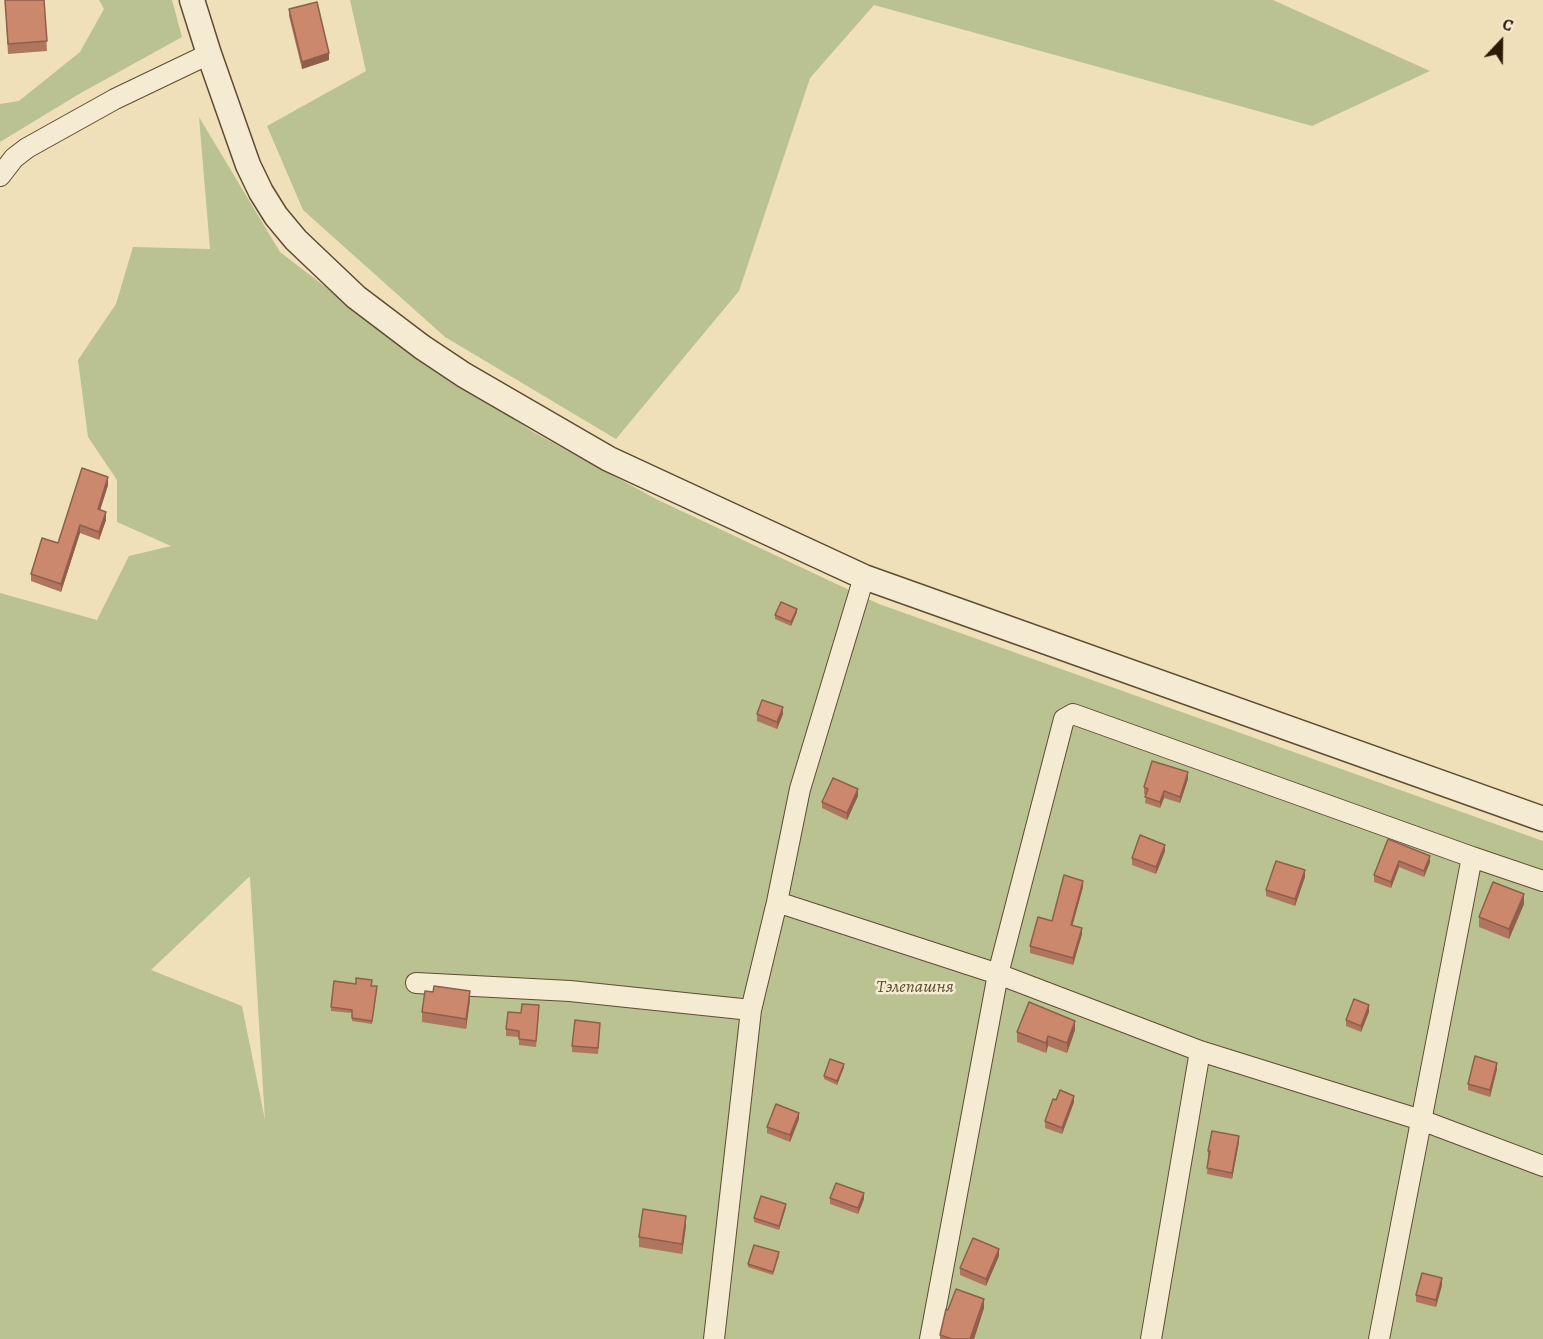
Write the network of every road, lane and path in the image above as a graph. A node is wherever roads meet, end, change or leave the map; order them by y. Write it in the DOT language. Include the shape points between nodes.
graph roads {
  1 [pos="192,0"];
  2 [pos="209,54"];
  3 [pos="0,176"];
  4 [pos="864,577"];
  5 [pos="1543,819"];
  6 [pos="1472,857"];
  7 [pos="1543,881"];
  8 [pos="777,902"];
  9 [pos="998,974"];
  10 [pos="416,983"];
  11 [pos="752,1010"];
  12 [pos="1200,1051"];
  13 [pos="1420,1120"];
  14 [pos="1543,1166"];
  15 [pos="714,1339"];
  16 [pos="930,1339"];
  17 [pos="1151,1339"];
  18 [pos="1379,1339"];
  1 -- 2 [label="street"];
  2 -- 3 [label="street" via="115,99 27,148"];
  2 -- 4 [label="street" via="261,192 296,240 356,297 464,375 609,459"];
  4 -- 5 [label="street"];
  4 -- 8 [label="street" via="800,789"];
  6 -- 7 [label="street"];
  6 -- 9 [label="street" via="1073,714 1064,719 1059,732"];
  6 -- 13 [label="street"];
  8 -- 9 [label="street"];
  8 -- 11 [label="street"];
  9 -- 12 [label="street"];
  9 -- 16 [label="street"];
  10 -- 11 [label="street" via="570,991"];
  11 -- 15 [label="street"];
  12 -- 13 [label="street"];
  12 -- 17 [label="street"];
  13 -- 14 [label="street"];
  13 -- 18 [label="street"];
}
